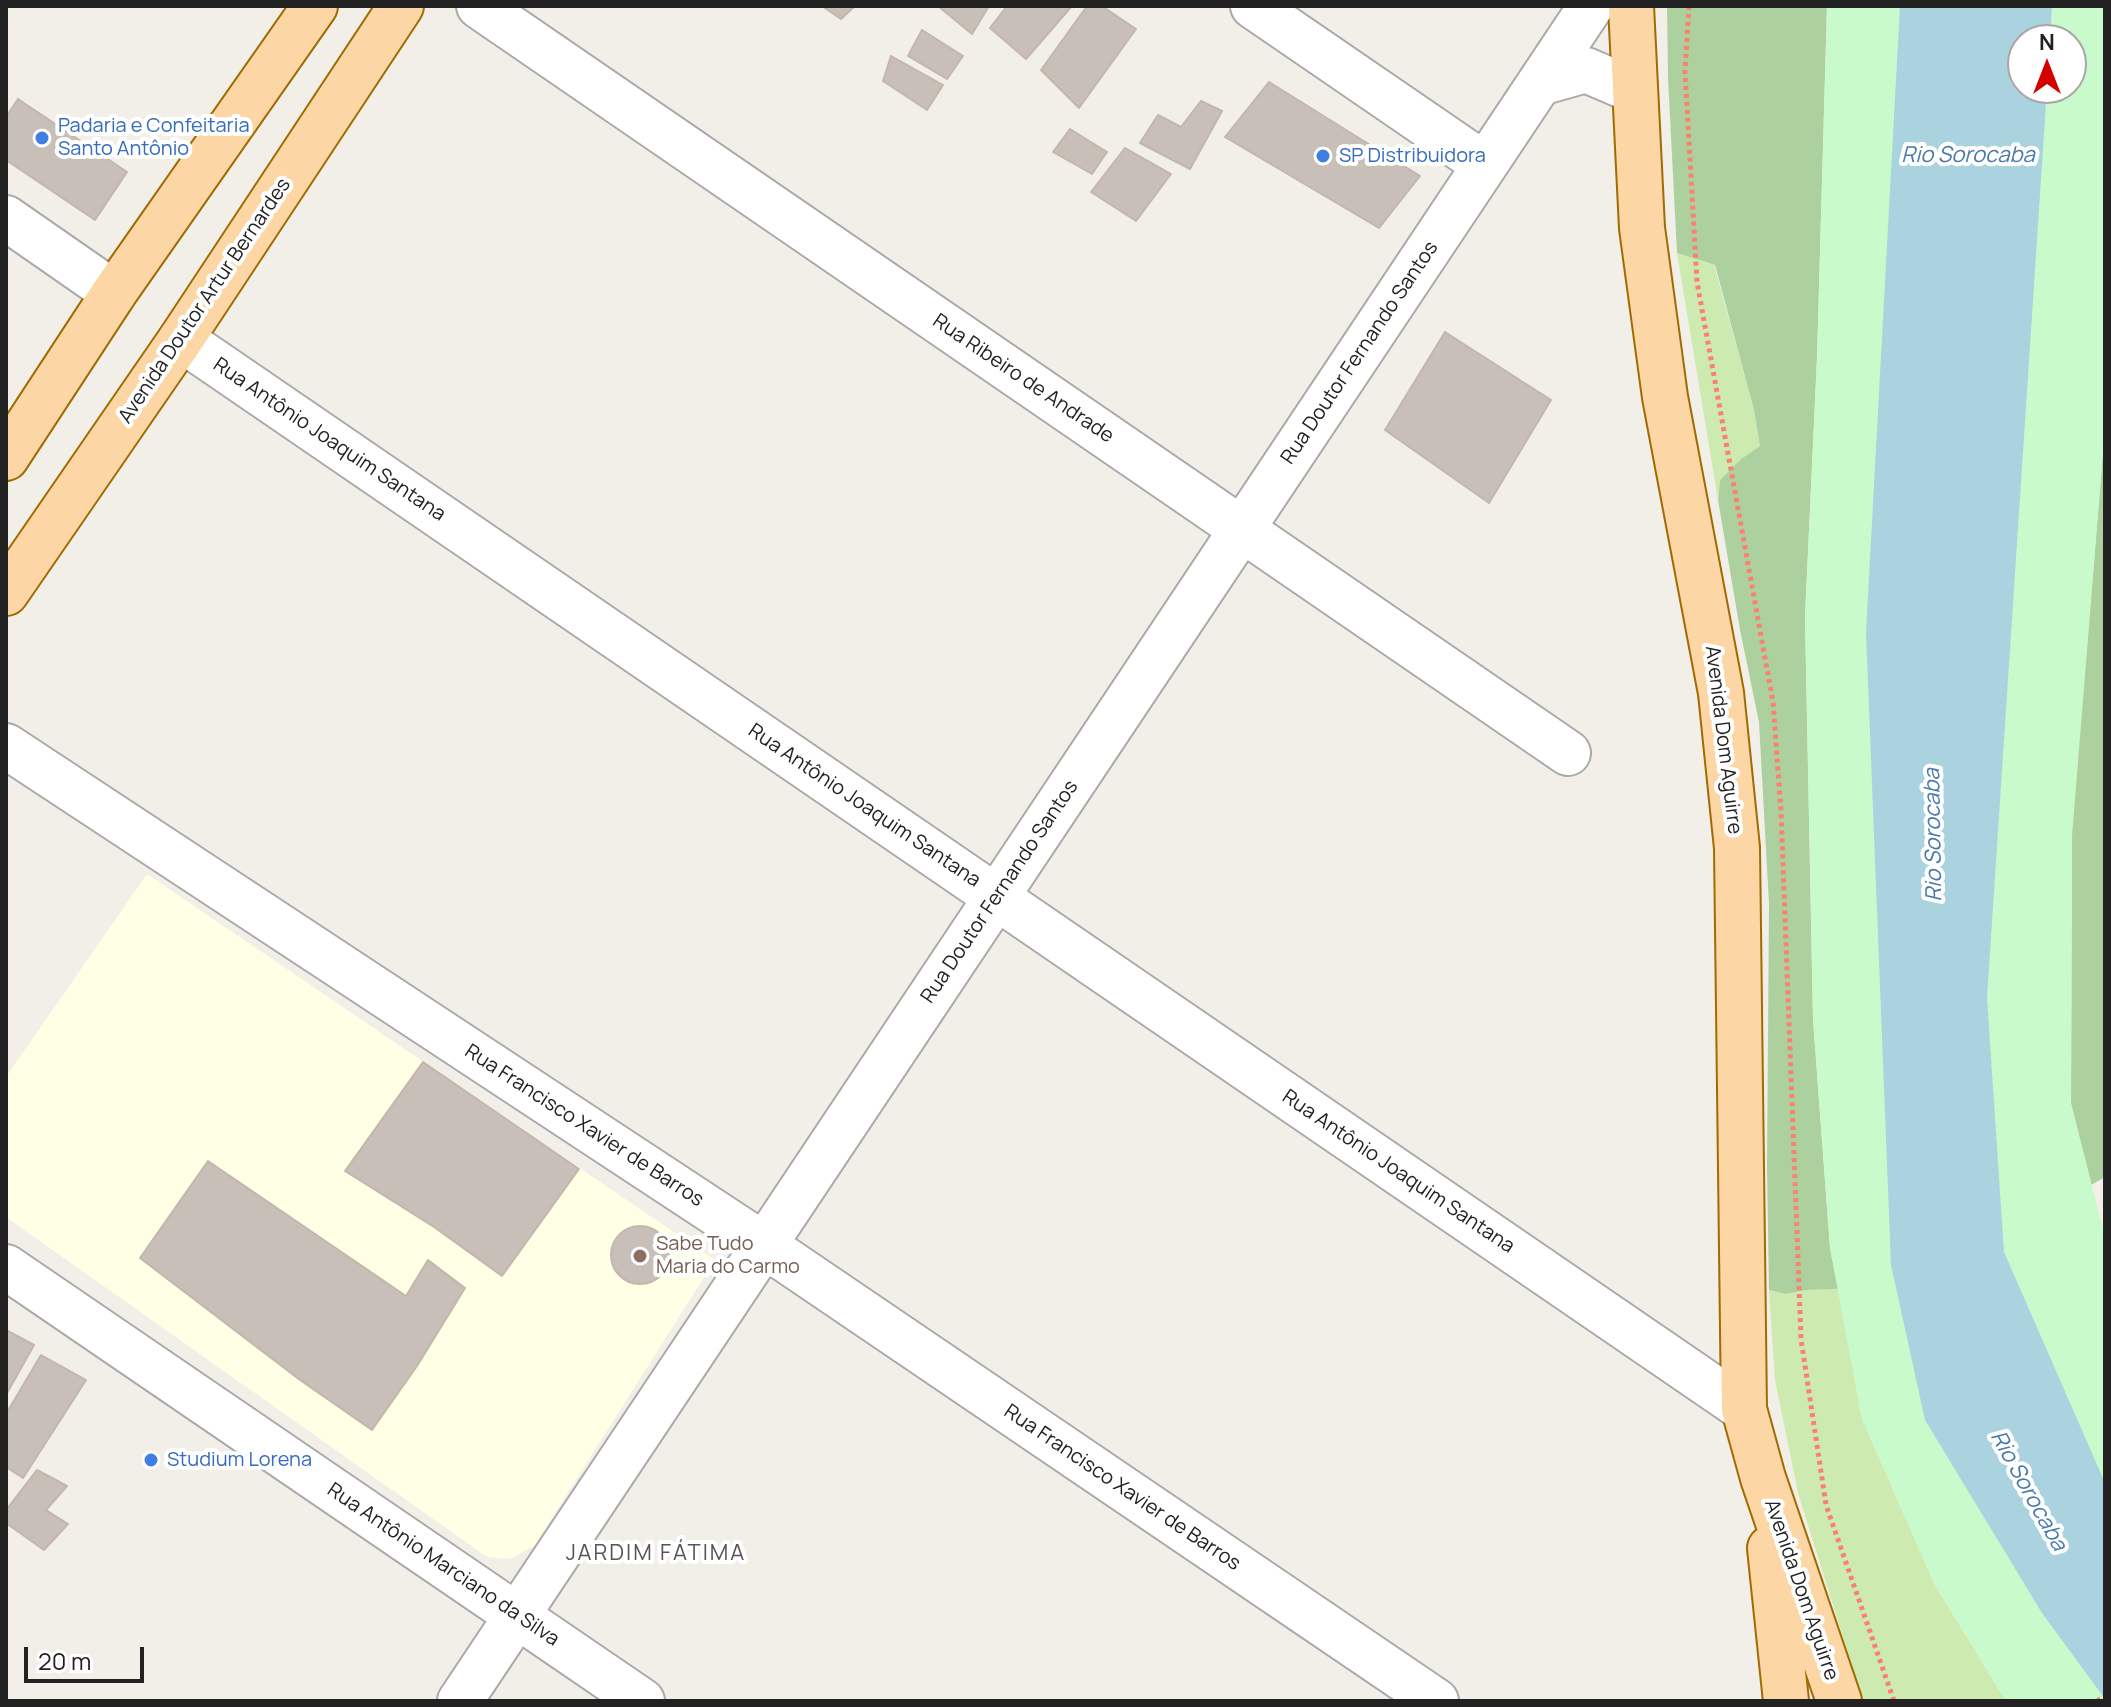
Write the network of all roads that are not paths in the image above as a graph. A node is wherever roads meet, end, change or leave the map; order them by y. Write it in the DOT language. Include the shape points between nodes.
graph roads {
  1 [pos="315,6"];
  2 [pos="401,6"];
  3 [pos="479,6"];
  4 [pos="1253,6"];
  5 [pos="1591,6"];
  6 [pos="1631,6"];
  7 [pos="1540,83"];
  8 [pos="1635,91"];
  9 [pos="1485,165"];
  10 [pos="6,218"];
  11 [pos="114,293"];
  12 [pos="181,339"];
  13 [pos="6,458"];
  14 [pos="1242,529"];
  15 [pos="6,593"];
  16 [pos="6,746"];
  17 [pos="1568,753"];
  18 [pos="997,897"];
  19 [pos="764,1245"];
  20 [pos="6,1267"];
  21 [pos="1744,1409"];
  22 [pos="1763,1478"];
  23 [pos="517,1616"];
  24 [pos="460,1701"];
  25 [pos="642,1701"];
  26 [pos="1436,1701"];
  27 [pos="1786,1701"];
  28 [pos="1839,1701"];
  1 -- 11 [label="main road"];
  2 -- 12 [label="main road, Avenida Doutor Artur Bernardes"];
  3 -- 14 [label="street, Rua Ribeiro de Andrade"];
  4 -- 9 [label="street"];
  5 -- 7 [label="street, Rua Doutor Fernando Santos"];
  6 -- 8 [label="main road, Avenida Dom Aguirre"];
  7 -- 8 [label="street" via="1586,70"];
  7 -- 9 [label="street, Rua Doutor Fernando Santos"];
  8 -- 21 [label="main road, Avenida Dom Aguirre" via="1648,274 1665,397 1721,693 1737,848"];
  9 -- 14 [label="street, Rua Doutor Fernando Santos"];
  10 -- 11 [label="street"];
  11 -- 13 [label="main road"];
  12 -- 15 [label="main road, Avenida Doutor Artur Bernardes"];
  12 -- 18 [label="street, Rua Antônio Joaquim Santana"];
  14 -- 17 [label="street, Rua Ribeiro de Andrade"];
  14 -- 18 [label="street, Rua Doutor Fernando Santos"];
  16 -- 19 [label="street, Rua Francisco Xavier de Barros"];
  18 -- 19 [label="street, Rua Doutor Fernando Santos"];
  18 -- 21 [label="street, Rua Antônio Joaquim Santana"];
  19 -- 23 [label="street, Rua Doutor Fernando Santos"];
  19 -- 26 [label="street, Rua Francisco Xavier de Barros"];
  20 -- 23 [label="street, Rua Antônio Marciano da Silva"];
  21 -- 22 [label="main road, Avenida Dom Aguirre"];
  22 -- 27 [label="main road, Avenida Dom Aguirre"];
  22 -- 28 [label="main road, Avenida Dom Aguirre"];
  23 -- 24 [label="street, Rua Doutor Fernando Santos"];
  23 -- 25 [label="street, Rua Antônio Marciano da Silva"];
}
